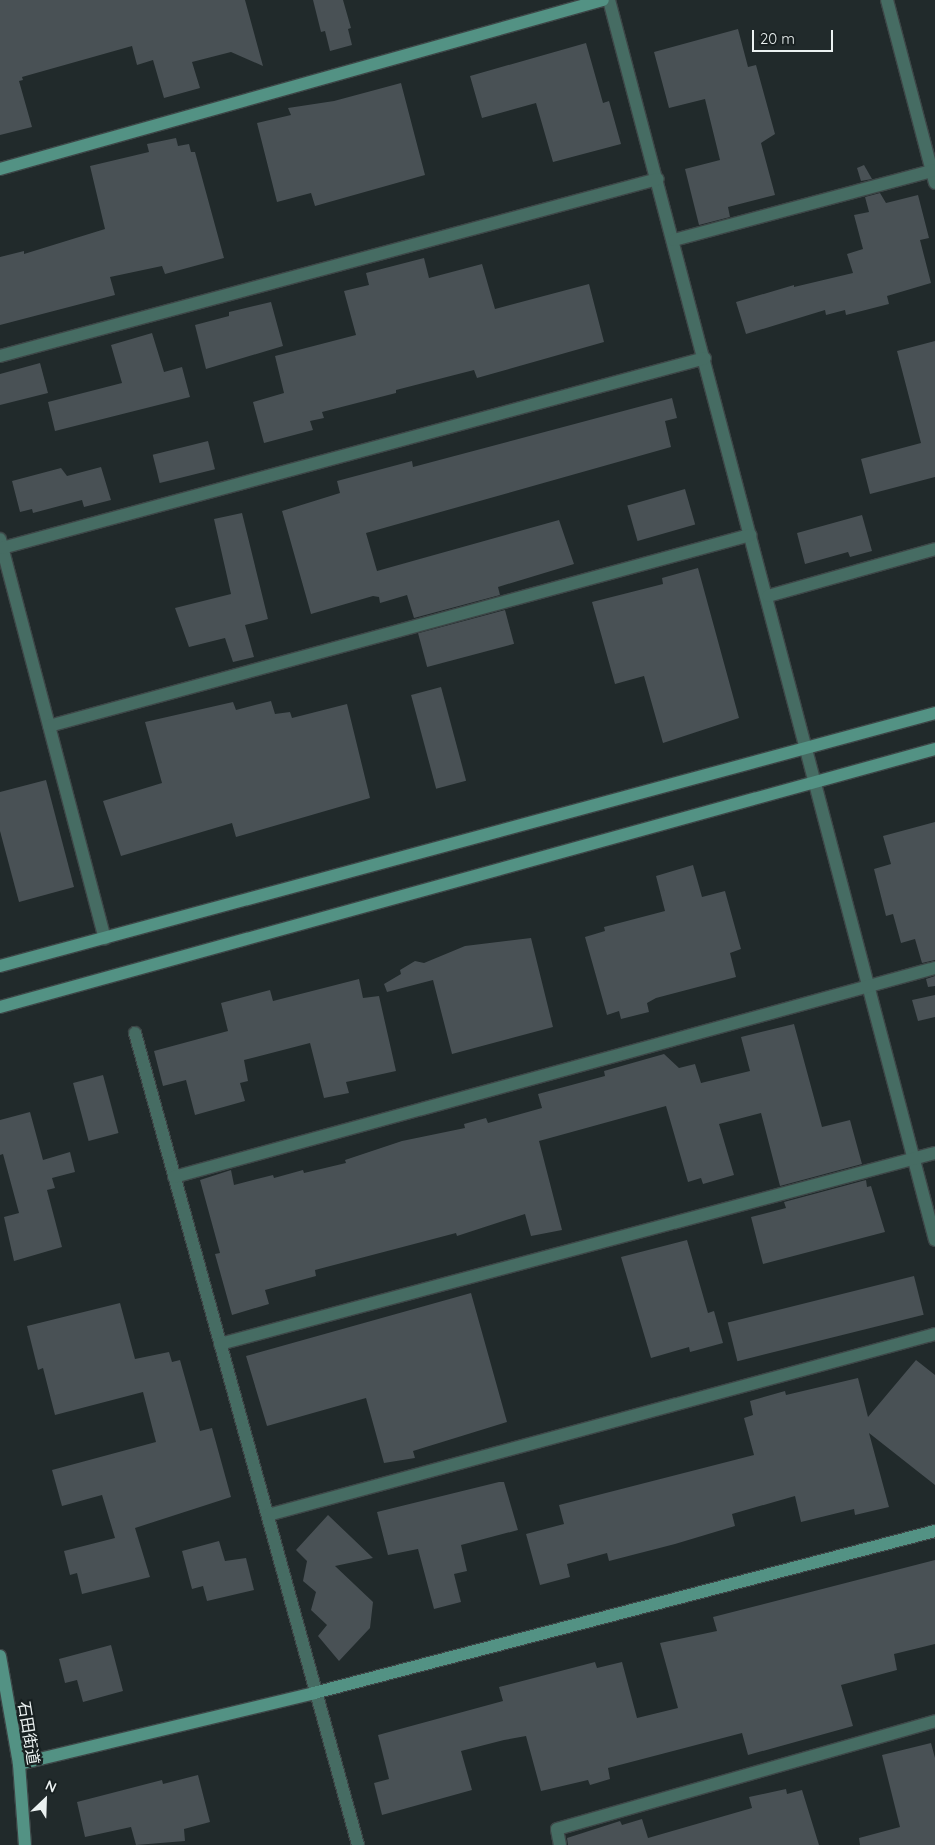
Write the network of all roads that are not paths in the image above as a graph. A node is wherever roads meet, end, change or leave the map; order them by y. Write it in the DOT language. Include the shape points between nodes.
graph roads {
  1 [pos="603,0"];
  2 [pos="608,0"];
  3 [pos="886,0"];
  4 [pos="0,169"];
  5 [pos="934,175"];
  6 [pos="658,178"];
  7 [pos="674,240"];
  8 [pos="0,356"];
  9 [pos="705,358"];
  10 [pos="750,535"];
  11 [pos="1,543"];
  12 [pos="935,549"];
  13 [pos="768,596"];
  14 [pos="935,713"];
  15 [pos="49,726"];
  16 [pos="808,747"];
  17 [pos="935,749"];
  18 [pos="816,781"];
  19 [pos="105,938"];
  20 [pos="0,966"];
  21 [pos="935,968"];
  22 [pos="868,986"];
  23 [pos="0,1008"];
  24 [pos="135,1033"];
  25 [pos="935,1153"];
  26 [pos="913,1159"];
  27 [pos="174,1177"];
  28 [pos="935,1240"];
  29 [pos="935,1334"];
  30 [pos="220,1344"];
  31 [pos="268,1515"];
  32 [pos="935,1531"];
  33 [pos="0,1656"];
  34 [pos="314,1693"];
  35 [pos="935,1720"];
  36 [pos="19,1764"];
  37 [pos="24,1845"];
  38 [pos="358,1845"];
  39 [pos="560,1845"];
  1 -- 4 [label="street"];
  2 -- 6 [label="street"];
  3 -- 5 [label="street"];
  5 -- 7 [label="street"];
  6 -- 7 [label="street"];
  6 -- 8 [label="street"];
  7 -- 9 [label="street"];
  9 -- 10 [label="street"];
  9 -- 11 [label="street"];
  10 -- 13 [label="street"];
  10 -- 15 [label="street"];
  11 -- 15 [label="street"];
  12 -- 13 [label="street"];
  13 -- 16 [label="street"];
  14 -- 16 [label="street"];
  15 -- 19 [label="street"];
  16 -- 18 [label="street"];
  16 -- 19 [label="street"];
  17 -- 18 [label="street"];
  18 -- 22 [label="street"];
  18 -- 23 [label="street"];
  19 -- 20 [label="street"];
  21 -- 22 [label="street"];
  22 -- 26 [label="street"];
  22 -- 27 [label="street"];
  24 -- 27 [label="street"];
  25 -- 26 [label="street"];
  26 -- 28 [label="street"];
  26 -- 30 [label="street"];
  27 -- 30 [label="street"];
  29 -- 31 [label="street"];
  30 -- 31 [label="street"];
  31 -- 34 [label="street"];
  32 -- 34 [label="street"];
  33 -- 36 [label="street, 石田街道"];
  34 -- 36 [label="street"];
  34 -- 38 [label="street"];
  35 -- 39 [label="street" via="557,1829"];
  36 -- 37 [label="street, 石田街道"];
}
